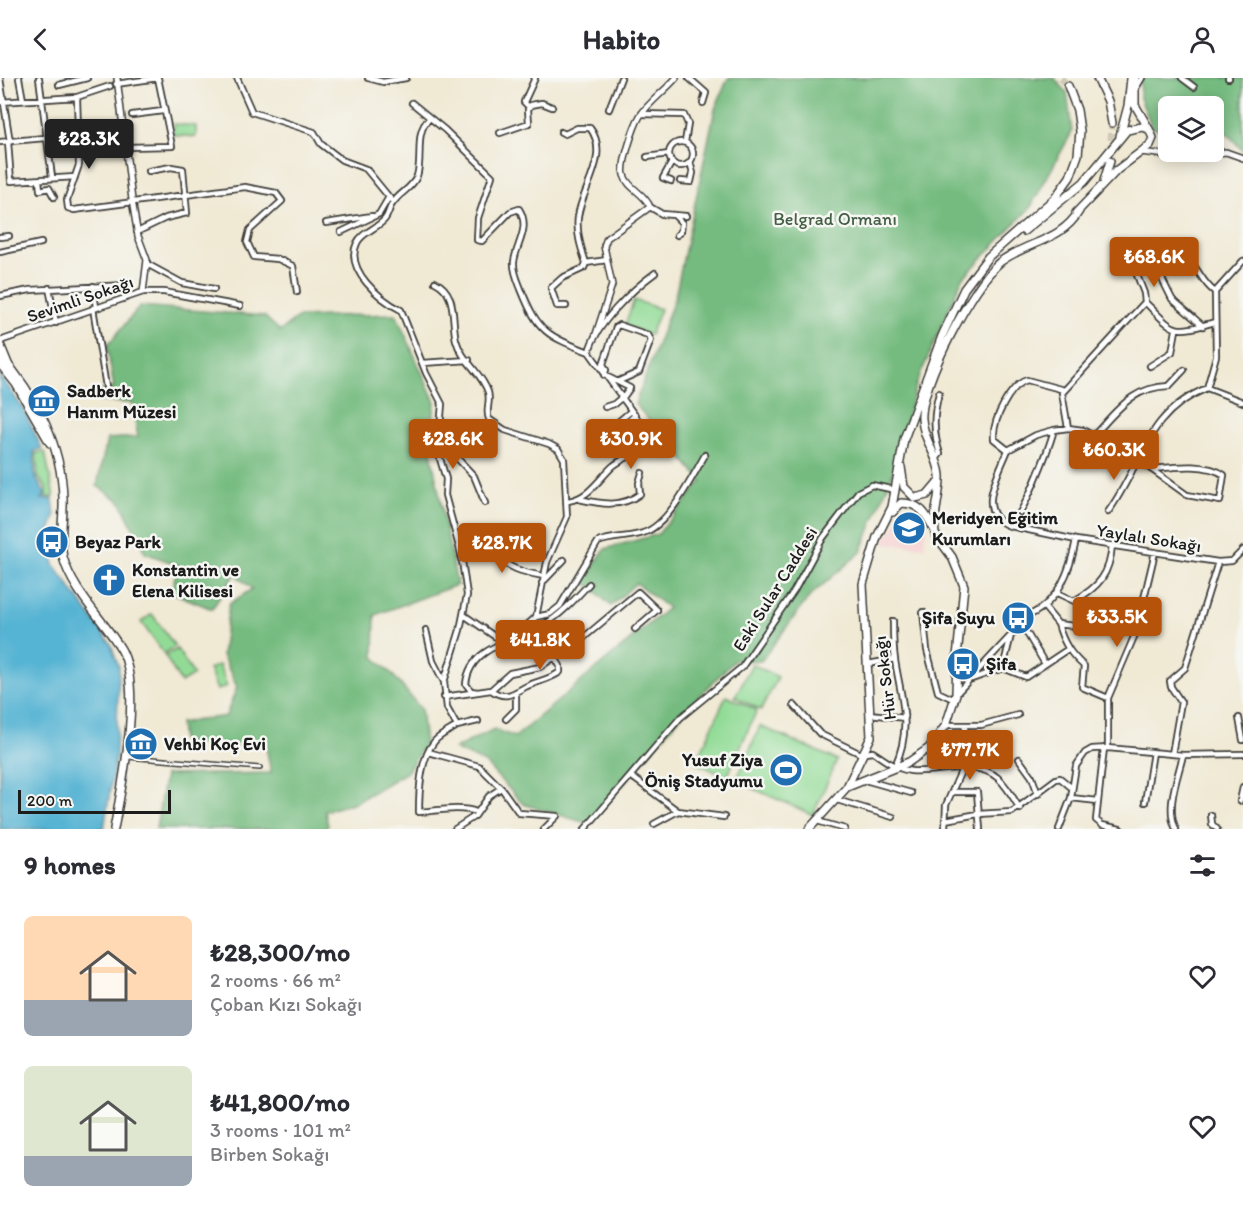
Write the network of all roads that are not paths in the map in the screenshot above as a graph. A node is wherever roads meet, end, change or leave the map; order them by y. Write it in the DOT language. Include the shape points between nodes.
graph roads {
  1 [pos="0,78"];
  2 [pos="19,78"];
  3 [pos="39,78"];
  4 [pos="87,78"];
  5 [pos="158,78"];
  6 [pos="237,78"];
  7 [pos="368,78"];
  8 [pos="405,78"];
  9 [pos="535,78"];
  10 [pos="621,78"];
  11 [pos="676,78"];
  12 [pos="689,78"];
  13 [pos="1097,78"];
  14 [pos="1131,78"];
  15 [pos="1136,78"];
  16 [pos="1142,78"];
  17 [pos="1182,78"];
  18 [pos="72,80"];
  19 [pos="117,82"];
  20 [pos="59,85"];
  21 [pos="110,86"];
  22 [pos="1068,86"];
  23 [pos="1194,87"];
  24 [pos="1135,90"];
  25 [pos="77,97"];
  26 [pos="43,99"];
  27 [pos="23,100"];
  28 [pos="2,102"];
  29 [pos="412,103"];
  30 [pos="703,103"];
  31 [pos="529,107"];
  32 [pos="552,107"];
  33 [pos="609,109"];
  34 [pos="163,111"];
  35 [pos="642,114"];
  36 [pos="132,115"];
  37 [pos="429,119"];
  38 [pos="1112,123"];
  39 [pos="1149,129"];
  40 [pos="561,132"];
  41 [pos="500,133"];
  42 [pos="79,135"];
  43 [pos="46,138"];
  44 [pos="0,142"];
  45 [pos="9,142"];
  46 [pos="685,142"];
  47 [pos="126,147"];
  48 [pos="1115,147"];
  49 [pos="80,148"];
  50 [pos="1140,152"];
  51 [pos="669,154"];
  52 [pos="647,158"];
  53 [pos="1243,158"];
  54 [pos="1110,160"];
  55 [pos="672,162"];
  56 [pos="690,162"];
  57 [pos="149,171"];
  58 [pos="52,177"];
  59 [pos="75,177"];
  60 [pos="39,180"];
  61 [pos="671,181"];
  62 [pos="680,181"];
  63 [pos="1104,184"];
  64 [pos="185,195"];
  65 [pos="54,197"];
  66 [pos="389,197"];
  67 [pos="132,202"];
  68 [pos="393,202"];
  69 [pos="650,207"];
  70 [pos="674,215"];
  71 [pos="374,216"];
  72 [pos="686,216"];
  73 [pos="327,223"];
  74 [pos="137,232"];
  75 [pos="341,232"];
  76 [pos="677,235"];
  77 [pos="9,236"];
  78 [pos="0,237"];
  79 [pos="1011,237"];
  80 [pos="41,243"];
  81 [pos="0,252"];
  82 [pos="607,260"];
  83 [pos="1188,260"];
  84 [pos="1243,261"];
  85 [pos="586,263"];
  86 [pos="147,264"];
  87 [pos="655,273"];
  88 [pos="435,282"];
  89 [pos="127,285"];
  90 [pos="93,286"];
  91 [pos="49,288"];
  92 [pos="214,289"];
  93 [pos="143,292"];
  94 [pos="297,292"];
  95 [pos="1215,292"];
  96 [pos="0,296"];
  97 [pos="1145,302"];
  98 [pos="240,306"];
  99 [pos="566,306"];
  100 [pos="94,308"];
  101 [pos="1215,322"];
  102 [pos="56,323"];
  103 [pos="1203,326"];
  104 [pos="1176,330"];
  105 [pos="595,337"];
  106 [pos="0,342"];
  107 [pos="589,352"];
  108 [pos="0,355"];
  109 [pos="469,360"];
  110 [pos="422,363"];
  111 [pos="0,364"];
  112 [pos="9,365"];
  113 [pos="1150,366"];
  114 [pos="1184,370"];
  115 [pos="604,375"];
  116 [pos="619,381"];
  117 [pos="106,387"];
  118 [pos="1207,388"];
  119 [pos="1064,390"];
  120 [pos="939,393"];
  121 [pos="622,399"];
  122 [pos="1243,402"];
  123 [pos="605,407"];
  124 [pos="633,413"];
  125 [pos="639,421"];
  126 [pos="612,427"];
  127 [pos="439,428"];
  128 [pos="1068,428"];
  129 [pos="620,429"];
  130 [pos="1054,430"];
  131 [pos="1094,435"];
  132 [pos="53,448"];
  133 [pos="1008,450"];
  134 [pos="638,451"];
  135 [pos="705,455"];
  136 [pos="936,459"];
  137 [pos="1135,460"];
  138 [pos="899,462"];
  139 [pos="1151,469"];
  140 [pos="642,473"];
  141 [pos="940,477"];
  142 [pos="895,490"];
  143 [pos="579,500"];
  144 [pos="568,501"];
  145 [pos="485,503"];
  146 [pos="1108,512"];
  147 [pos="885,524"];
  148 [pos="1010,526"];
  149 [pos="934,529"];
  150 [pos="507,533"];
  151 [pos="1076,540"];
  152 [pos="1112,545"];
  153 [pos="501,551"];
  154 [pos="1155,552"];
  155 [pos="1242,552"];
  156 [pos="461,560"];
  157 [pos="564,560"];
  158 [pos="1218,562"];
  159 [pos="543,576"];
  160 [pos="542,583"];
  161 [pos="589,584"];
  162 [pos="1056,593"];
  163 [pos="1045,608"];
  164 [pos="923,612"];
  165 [pos="464,615"];
  166 [pos="536,617"];
  167 [pos="892,621"];
  168 [pos="1021,623"];
  169 [pos="1058,624"];
  170 [pos="538,628"];
  171 [pos="635,629"];
  172 [pos="426,630"];
  173 [pos="1106,630"];
  174 [pos="1011,633"];
  175 [pos="508,641"];
  176 [pos="1068,649"];
  177 [pos="556,658"];
  178 [pos="895,659"];
  179 [pos="868,664"];
  180 [pos="1045,664"];
  181 [pos="1003,668"];
  182 [pos="970,680"];
  183 [pos="444,682"];
  184 [pos="491,690"];
  185 [pos="478,693"];
  186 [pos="516,694"];
  187 [pos="444,697"];
  188 [pos="956,697"];
  189 [pos="1108,698"];
  190 [pos="794,705"];
  191 [pos="870,714"];
  192 [pos="1018,715"];
  193 [pos="905,718"];
  194 [pos="1239,718"];
  195 [pos="506,719"];
  196 [pos="478,721"];
  197 [pos="946,725"];
  198 [pos="964,725"];
  199 [pos="457,726"];
  200 [pos="1243,740"];
  201 [pos="1106,748"];
  202 [pos="428,752"];
  203 [pos="1153,752"];
  204 [pos="865,754"];
  205 [pos="1172,754"];
  206 [pos="1243,754"];
  207 [pos="1183,755"];
  208 [pos="126,756"];
  209 [pos="1019,759"];
  210 [pos="909,762"];
  211 [pos="895,766"];
  212 [pos="858,767"];
  213 [pos="260,768"];
  214 [pos="962,769"];
  215 [pos="911,771"];
  216 [pos="632,777"];
  217 [pos="862,779"];
  218 [pos="847,787"];
  219 [pos="501,788"];
  220 [pos="1072,788"];
  221 [pos="1243,788"];
  222 [pos="953,792"];
  223 [pos="911,794"];
  224 [pos="1038,794"];
  225 [pos="1071,798"];
  226 [pos="837,800"];
  227 [pos="1098,801"];
  228 [pos="1240,801"];
  229 [pos="1145,802"];
  230 [pos="1020,809"];
  231 [pos="678,811"];
  232 [pos="476,812"];
  233 [pos="978,814"];
  234 [pos="1211,815"];
  235 [pos="724,817"];
  236 [pos="893,817"];
  237 [pos="945,820"];
  238 [pos="817,821"];
  239 [pos="654,824"];
  240 [pos="114,829"];
  241 [pos="455,829"];
  242 [pos="544,829"];
  243 [pos="585,829"];
  244 [pos="809,829"];
  245 [pos="845,829"];
  246 [pos="945,829"];
  247 [pos="980,829"];
  248 [pos="1059,829"];
  249 [pos="1120,829"];
  250 [pos="1176,829"];
  251 [pos="1216,829"];
  1 -- 28 [label="street"];
  2 -- 27 [label="street"];
  3 -- 26 [label="street"];
  4 -- 18 [label="street"];
  5 -- 19 [label="street"];
  5 -- 34 [label="street"];
  6 -- 66 [label="street" via="252,112 314,132 321,144 342,160 366,170"];
  7 -- 8 [label="street" via="383,82"];
  9 -- 31 [label="street" via="524,102"];
  10 -- 33 [label="street"];
  11 -- 35 [label="street"];
  12 -- 30 [label="street" via="704,89"];
  13 -- 38 [label="main road" via="1108,101"];
  14 -- 48 [label="main road" via="1126,116"];
  15 -- 24 [label="main road"];
  16 -- 24 [label="street"];
  17 -- 23 [label="street"];
  18 -- 20 [label="street"];
  19 -- 47 [label="street"];
  21 -- 25 [label="street"];
  22 -- 79 [label="main road" via="1080,124 1075,165 1055,198"];
  24 -- 39 [label="main road" via="1135,105"];
  25 -- 26 [label="street"];
  25 -- 42 [label="street"];
  26 -- 27 [label="street"];
  26 -- 43 [label="street"];
  27 -- 28 [label="street"];
  28 -- 45 [label="street"];
  29 -- 37 [label="street"];
  31 -- 32 [label="street" via="536,103"];
  31 -- 41 [label="street" via="529,123"];
  34 -- 36 [label="street"];
  34 -- 47 [label="street" via="172,146"];
  35 -- 46 [label="street" via="684,115 688,124"];
  35 -- 69 [label="street" via="624,170 625,177 646,197"];
  37 -- 68 [label="street" via="422,128 417,175 410,188"];
  37 -- 107 [label="street" via="492,176 478,218 477,240 482,241 510,212 519,209 523,225 515,274 536,323 549,335"];
  39 -- 48 [label="main road" via="1142,126 1127,130"];
  39 -- 50 [label="main road" via="1152,142"];
  40 -- 85 [label="street" via="584,126 595,135 592,177 577,218"];
  42 -- 43 [label="street"];
  42 -- 49 [label="street"];
  43 -- 45 [label="street"];
  43 -- 58 [label="street"];
  44 -- 45 [label="street"];
  45 -- 60 [label="street" via="11,181"];
  46 -- 51 [label="street" via="675,143"];
  46 -- 56 [label="street" via="693,153"];
  47 -- 49 [label="street"];
  47 -- 67 [label="street"];
  48 -- 79 [label="main road" via="1084,182 1029,228"];
  49 -- 59 [label="street"];
  50 -- 53 [label="street" via="1184,157 1226,152"];
  50 -- 63 [label="main road"];
  51 -- 52 [label="street"];
  51 -- 55 [label="street"];
  54 -- 63 [label="main road"];
  55 -- 56 [label="street" via="683,167"];
  55 -- 61 [label="street" via="663,178"];
  56 -- 62 [label="street" via="692,182"];
  57 -- 64 [label="street" via="183,169"];
  58 -- 59 [label="street"];
  58 -- 60 [label="street"];
  59 -- 67 [label="street" via="68,208"];
  60 -- 65 [label="street" via="40,190 49,188"];
  63 -- 136 [label="main road" via="1048,238 993,268 959,315 921,417"];
  64 -- 67 [label="street"];
  64 -- 74 [label="street" via="187,213"];
  64 -- 94 [label="street" via="245,187 281,196 282,201 250,230 246,242 254,257 278,259 293,266"];
  66 -- 68 [label="street"];
  66 -- 71 [label="street"];
  67 -- 74 [label="street"];
  68 -- 110 [label="street" via="385,219 357,241 357,261 361,275 372,289 401,310"];
  69 -- 70 [label="street"];
  69 -- 82 [label="street" via="607,238"];
  70 -- 72 [label="street"];
  70 -- 76 [label="street" via="682,223"];
  71 -- 73 [label="street"];
  71 -- 75 [label="street"];
  74 -- 86 [label="street"];
  77 -- 78 [label="street"];
  79 -- 138 [label="main road" via="981,266 955,305 909,423"];
  80 -- 81 [label="street"];
  82 -- 85 [label="street"];
  82 -- 105 [label="street" via="612,285"];
  83 -- 95 [label="street"];
  84 -- 95 [label="street"];
  85 -- 99 [label="street" via="579,272 553,284 557,306"];
  86 -- 92 [label="street" via="182,283"];
  86 -- 93 [label="street"];
  87 -- 105 [label="street" via="623,301"];
  88 -- 109 [label="street" via="448,295 456,341"];
  89 -- 90 [label="street"];
  90 -- 91 [label="street"];
  90 -- 100 [label="street"];
  91 -- 96 [label="street"];
  91 -- 102 [label="street"];
  93 -- 98 [label="street, Sevimli Sokağı"];
  93 -- 100 [label="street, Sevimli Sokağı"];
  95 -- 101 [label="street"];
  97 -- 103 [label="street" via="1128,252 1130,246 1138,243 1145,245 1172,299"];
  97 -- 104 [label="street"];
  97 -- 119 [label="street"];
  100 -- 102 [label="street, Sevimli Sokağı"];
  100 -- 117 [label="street"];
  101 -- 103 [label="street"];
  101 -- 118 [label="street" via="1216,356"];
  102 -- 106 [label="street, Sevimli Sokağı"];
  103 -- 104 [label="street"];
  104 -- 113 [label="street" via="1175,349"];
  105 -- 107 [label="street"];
  106 -- 112 [label="main road"];
  107 -- 115 [label="street"];
  108 -- 112 [label="main road"];
  109 -- 110 [label="street"];
  109 -- 144 [label="street" via="487,389 488,416 497,426 542,441 561,452"];
  110 -- 127 [label="street" via="442,404"];
  111 -- 132 [label="main road"];
  112 -- 132 [label="main road" via="44,420"];
  114 -- 131 [label="street" via="1169,386 1148,387 1136,394"];
  115 -- 116 [label="street"];
  115 -- 116 [label="street" via="603,360 616,327 622,325 651,337 639,372"];
  115 -- 121 [label="street"];
  116 -- 121 [label="street" via="630,388"];
  118 -- 122 [label="street"];
  118 -- 137 [label="street" via="1172,409"];
  119 -- 128 [label="street" via="1062,401"];
  119 -- 133 [label="street" via="1022,382 995,423 994,439"];
  120 -- 136 [label="street" via="933,432 940,454"];
  121 -- 123 [label="street"];
  121 -- 124 [label="street"];
  124 -- 125 [label="street"];
  124 -- 126 [label="street"];
  124 -- 129 [label="street"];
  127 -- 145 [label="street" via="474,476"];
  127 -- 156 [label="street" via="438,452 446,479 445,495"];
  128 -- 130 [label="street"];
  128 -- 131 [label="street"];
  130 -- 133 [label="street"];
  130 -- 148 [label="street" via="1019,519"];
  131 -- 137 [label="street"];
  132 -- 208 [label="main road" via="62,483 65,562 120,647 129,670"];
  133 -- 148 [label="street" via="990,504 993,516"];
  134 -- 143 [label="street" via="616,464"];
  135 -- 166 [label="street" via="659,524 641,534 598,542 560,606 550,614"];
  136 -- 141 [label="main road"];
  137 -- 139 [label="street"];
  137 -- 146 [label="street"];
  138 -- 141 [label="main road" via="904,487 915,498 931,493"];
  138 -- 142 [label="main road"];
  139 -- 139 [label="street" via="1187,495 1220,501 1224,483 1220,472 1198,467"];
  140 -- 143 [label="street" via="640,494 631,501 607,505"];
  141 -- 149 [label="main road"];
  142 -- 147 [label="main road"];
  142 -- 216 [label="street, Eski Sular Caddesi" via="872,485 858,492 823,538 794,591 742,667 680,718"];
  143 -- 144 [label="street"];
  144 -- 159 [label="street" via="567,517"];
  147 -- 149 [label="main road" via="898,505 905,503 922,509"];
  147 -- 179 [label="main road" via="877,537 863,584"];
  148 -- 151 [label="street, Yaylalı Sokağı"];
  149 -- 188 [label="main road" via="936,538 958,568 964,586"];
  150 -- 153 [label="street" via="508,546"];
  151 -- 152 [label="street, Yaylalı Sokağı"];
  151 -- 162 [label="street" via="1071,564"];
  152 -- 154 [label="street, Yaylalı Sokağı"];
  152 -- 162 [label="street" via="1107,574 1100,584 1074,601"];
  153 -- 156 [label="street"];
  153 -- 159 [label="street" via="497,554 499,558 515,569"];
  154 -- 158 [label="street, Yaylalı Sokağı"];
  154 -- 189 [label="street" via="1136,632"];
  155 -- 158 [label="street" via="1232,561"];
  156 -- 165 [label="street" via="467,595"];
  157 -- 160 [label="street"];
  158 -- 205 [label="street" via="1185,668 1170,681 1181,702"];
  159 -- 160 [label="street"];
  160 -- 166 [label="street"];
  161 -- 170 [label="street" via="563,612"];
  162 -- 163 [label="street"];
  163 -- 168 [label="street"];
  163 -- 169 [label="street"];
  164 -- 188 [label="street" via="927,650 938,692"];
  165 -- 175 [label="street"];
  165 -- 183 [label="street"];
  166 -- 175 [label="street"];
  167 -- 178 [label="street, Hür Sokağı"];
  168 -- 174 [label="street"];
  168 -- 180 [label="street"];
  169 -- 173 [label="street"];
  169 -- 176 [label="street"];
  170 -- 175 [label="street"];
  170 -- 177 [label="street"];
  171 -- 177 [label="street" via="657,610 638,592"];
  172 -- 183 [label="street" via="433,661"];
  174 -- 181 [label="street"];
  174 -- 182 [label="street"];
  175 -- 185 [label="street" via="489,648 469,672 466,684"];
  176 -- 180 [label="street"];
  176 -- 189 [label="street" via="1084,666 1082,687"];
  177 -- 184 [label="street" via="540,667 510,673"];
  177 -- 186 [label="street" via="560,672"];
  178 -- 179 [label="street"];
  178 -- 193 [label="street, Hür Sokağı"];
  179 -- 191 [label="main road"];
  180 -- 181 [label="street" via="1026,677"];
  181 -- 182 [label="street"];
  182 -- 188 [label="street"];
  183 -- 187 [label="street"];
  184 -- 185 [label="street"];
  184 -- 186 [label="street" via="498,695"];
  185 -- 187 [label="street"];
  186 -- 195 [label="street" via="516,709"];
  187 -- 199 [label="street"];
  188 -- 197 [label="main road"];
  189 -- 201 [label="street"];
  190 -- 204 [label="street" via="819,734"];
  191 -- 193 [label="street"];
  191 -- 204 [label="main road" via="871,737"];
  192 -- 198 [label="street" via="981,725"];
  193 -- 211 [label="street, Hür Sokağı"];
  194 -- 200 [label="street"];
  196 -- 199 [label="street"];
  197 -- 198 [label="street"];
  197 -- 210 [label="main road" via="928,748"];
  198 -- 214 [label="street"];
  199 -- 202 [label="street" via="434,741"];
  201 -- 203 [label="street"];
  201 -- 220 [label="street" via="1092,749 1080,759"];
  201 -- 227 [label="street"];
  202 -- 219 [label="street" via="479,766"];
  202 -- 232 [label="street" via="418,812 464,808"];
  203 -- 205 [label="street"];
  203 -- 229 [label="street"];
  204 -- 211 [label="street" via="873,752"];
  204 -- 212 [label="main road"];
  205 -- 207 [label="street"];
  206 -- 207 [label="street"];
  207 -- 250 [label="street" via="1171,820"];
  208 -- 213 [label="street"];
  208 -- 240 [label="main road"];
  209 -- 224 [label="street"];
  210 -- 211 [label="main road"];
  210 -- 215 [label="street"];
  211 -- 215 [label="street"];
  211 -- 217 [label="main road"];
  212 -- 217 [label="main road" via="858,777"];
  212 -- 218 [label="main road"];
  214 -- 215 [label="street"];
  214 -- 222 [label="street"];
  214 -- 230 [label="street" via="982,770 999,778"];
  216 -- 231 [label="street"];
  216 -- 243 [label="street, Eski Sular Caddesi"];
  217 -- 218 [label="main road"];
  217 -- 223 [label="street"];
  218 -- 226 [label="main road"];
  219 -- 232 [label="street" via="489,795"];
  219 -- 242 [label="street" via="519,813 557,816"];
  220 -- 224 [label="street" via="1060,778"];
  220 -- 225 [label="street"];
  221 -- 228 [label="street"];
  222 -- 233 [label="street" via="977,792"];
  222 -- 237 [label="street" via="946,805"];
  224 -- 230 [label="street"];
  225 -- 227 [label="street"];
  225 -- 248 [label="street"];
  226 -- 236 [label="street"];
  226 -- 238 [label="main road"];
  227 -- 249 [label="street" via="1098,823"];
  230 -- 233 [label="street"];
  231 -- 235 [label="street"];
  231 -- 239 [label="street"];
  232 -- 241 [label="street"];
  233 -- 237 [label="street"];
  233 -- 247 [label="street"];
  234 -- 251 [label="street"];
  237 -- 246 [label="street"];
  238 -- 244 [label="main road"];
  238 -- 245 [label="street"];
}
